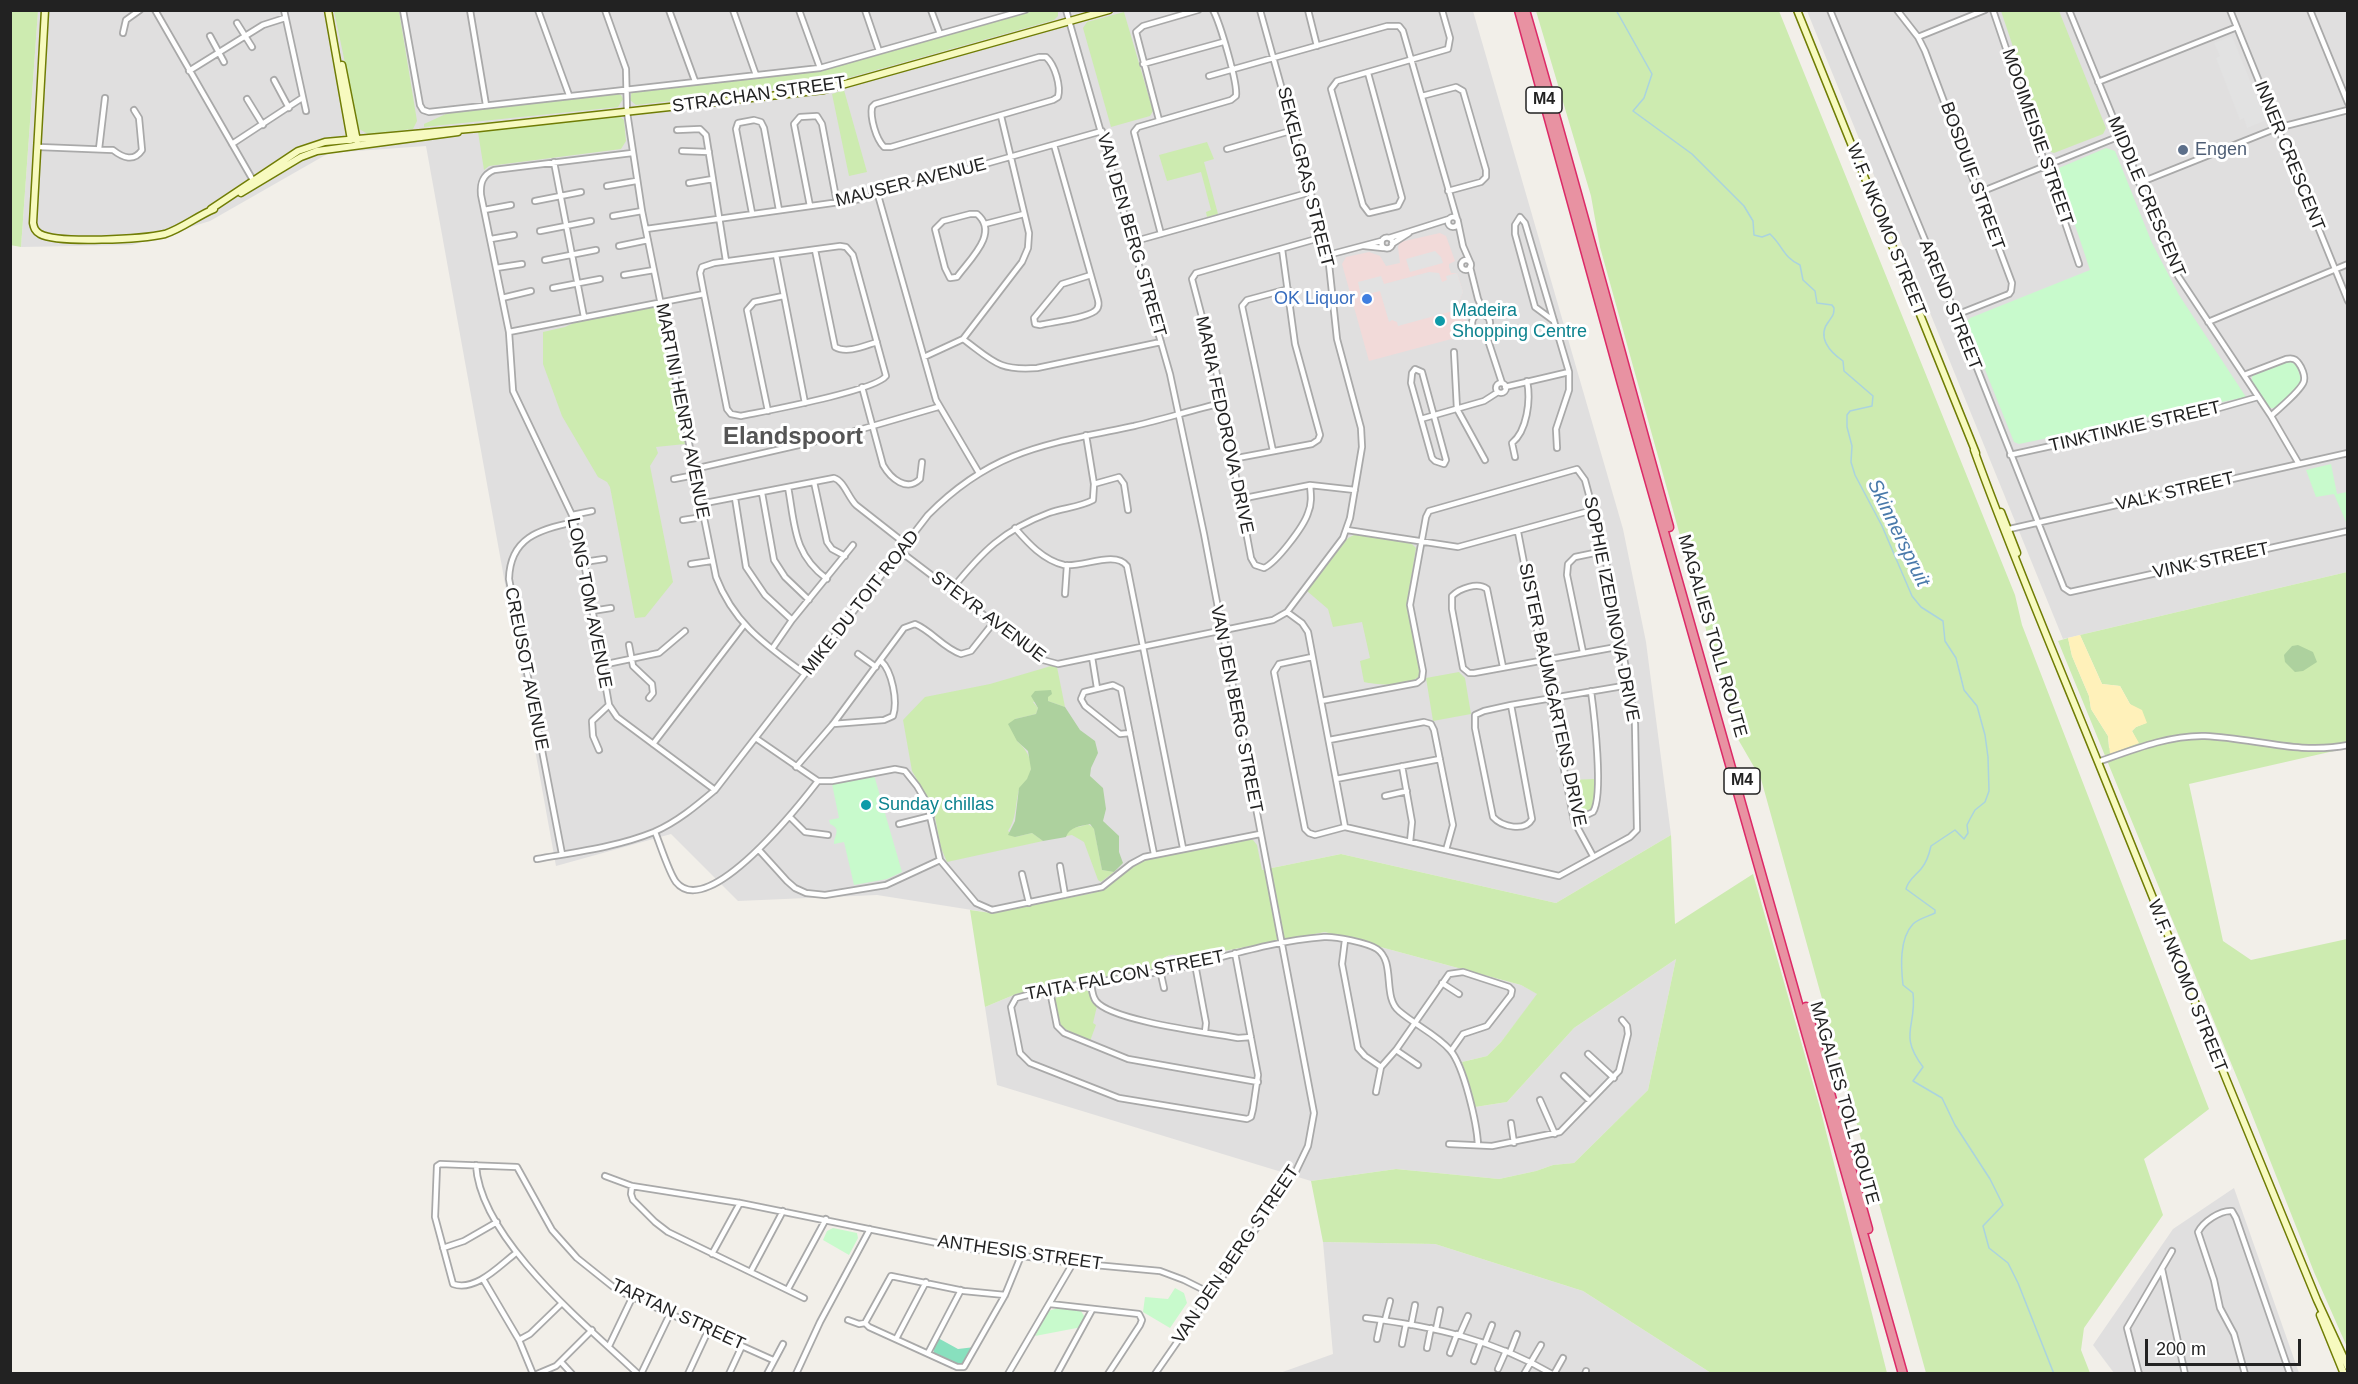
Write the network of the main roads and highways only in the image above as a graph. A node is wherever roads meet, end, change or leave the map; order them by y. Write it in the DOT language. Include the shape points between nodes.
graph roads {
  1 [pos="45,10"];
  2 [pos="328,10"];
  3 [pos="1109,10"];
  4 [pos="1519,10"];
  5 [pos="1525,10"];
  6 [pos="1797,10"];
  7 [pos="354,142"];
  8 [pos="2317,1300"];
  9 [pos="2348,1367"];
  10 [pos="1903,1374"];
  11 [pos="1908,1374"];
  12 [pos="2344,1374"];
  1 -- 7 [label="main road, STRACHAN STREET" via="33,223 45,236 90,239 173,231 306,147 325,141"];
  2 -- 7 [label="main road"];
  3 -- 7 [label="main road, STRACHAN STREET" via="837,87"];
  4 -- 10 [label="highway, MAGALIES TOLL ROUTE / M4"];
  5 -- 11 [label="highway, MAGALIES TOLL ROUTE / M4"];
  6 -- 8 [label="main road, W.F. NKOMO STREET" via="2142,876"];
  8 -- 9 [label="main road, W.F. NKOMO STREET"];
  8 -- 12 [label="main road, W.F. NKOMO STREET"];
}
